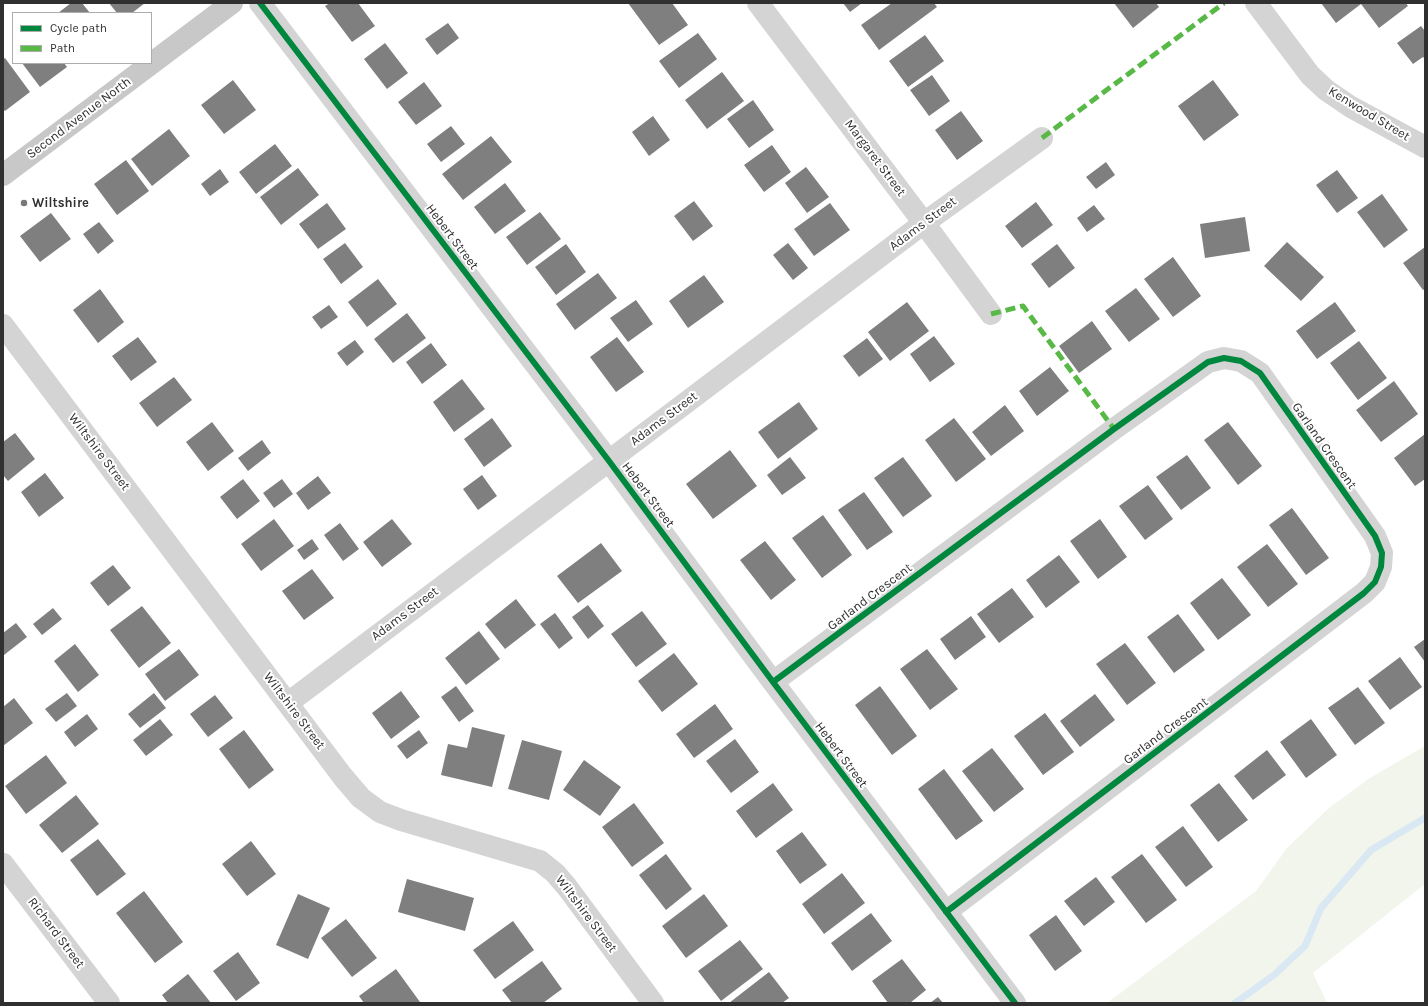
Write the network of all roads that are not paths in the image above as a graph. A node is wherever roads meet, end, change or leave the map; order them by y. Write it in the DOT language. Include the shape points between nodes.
graph roads {
  1 [pos="232,3"];
  2 [pos="260,3"];
  3 [pos="758,3"];
  4 [pos="1256,3"];
  5 [pos="152,63"];
  6 [pos="151,64"];
  7 [pos="1042,138"];
  8 [pos="1425,147"];
  9 [pos="3,175"];
  10 [pos="924,223"];
  11 [pos="991,314"];
  12 [pos="3,325"];
  13 [pos="608,461"];
  14 [pos="773,682"];
  15 [pos="288,703"];
  16 [pos="3,864"];
  17 [pos="10,887"];
  18 [pos="946,912"];
  19 [pos="109,1003"];
  20 [pos="653,1003"];
  21 [pos="1015,1003"];
  1 -- 5 [label="main road, Second Avenue North"];
  2 -- 13 [label="street, Hebert Street"];
  3 -- 10 [label="street, Margaret Street"];
  4 -- 8 [label="street, Kenwood Street" via="1310,75 1326,90"];
  6 -- 9 [label="main road, Second Avenue North"];
  7 -- 10 [label="street, Adams Street"];
  10 -- 11 [label="street, Margaret Street"];
  10 -- 13 [label="street, Adams Street"];
  12 -- 15 [label="street, Wiltshire Street"];
  13 -- 14 [label="street, Hebert Street"];
  13 -- 15 [label="street, Adams Street"];
  14 -- 18 [label="street, Hebert Street"];
  14 -- 18 [label="street, Garland Crescent" via="1208,362 1224,358 1241,360 1260,373 1374,536 1382,553 1381,567 1375,582 1364,593"];
  15 -- 20 [label="street, Wiltshire Street" via="347,782 361,798 380,812 540,861 555,873"];
  16 -- 17 [label="street, Richard Street"];
  17 -- 19 [label="street, Richard Street"];
  18 -- 21 [label="street, Hebert Street"];
}
